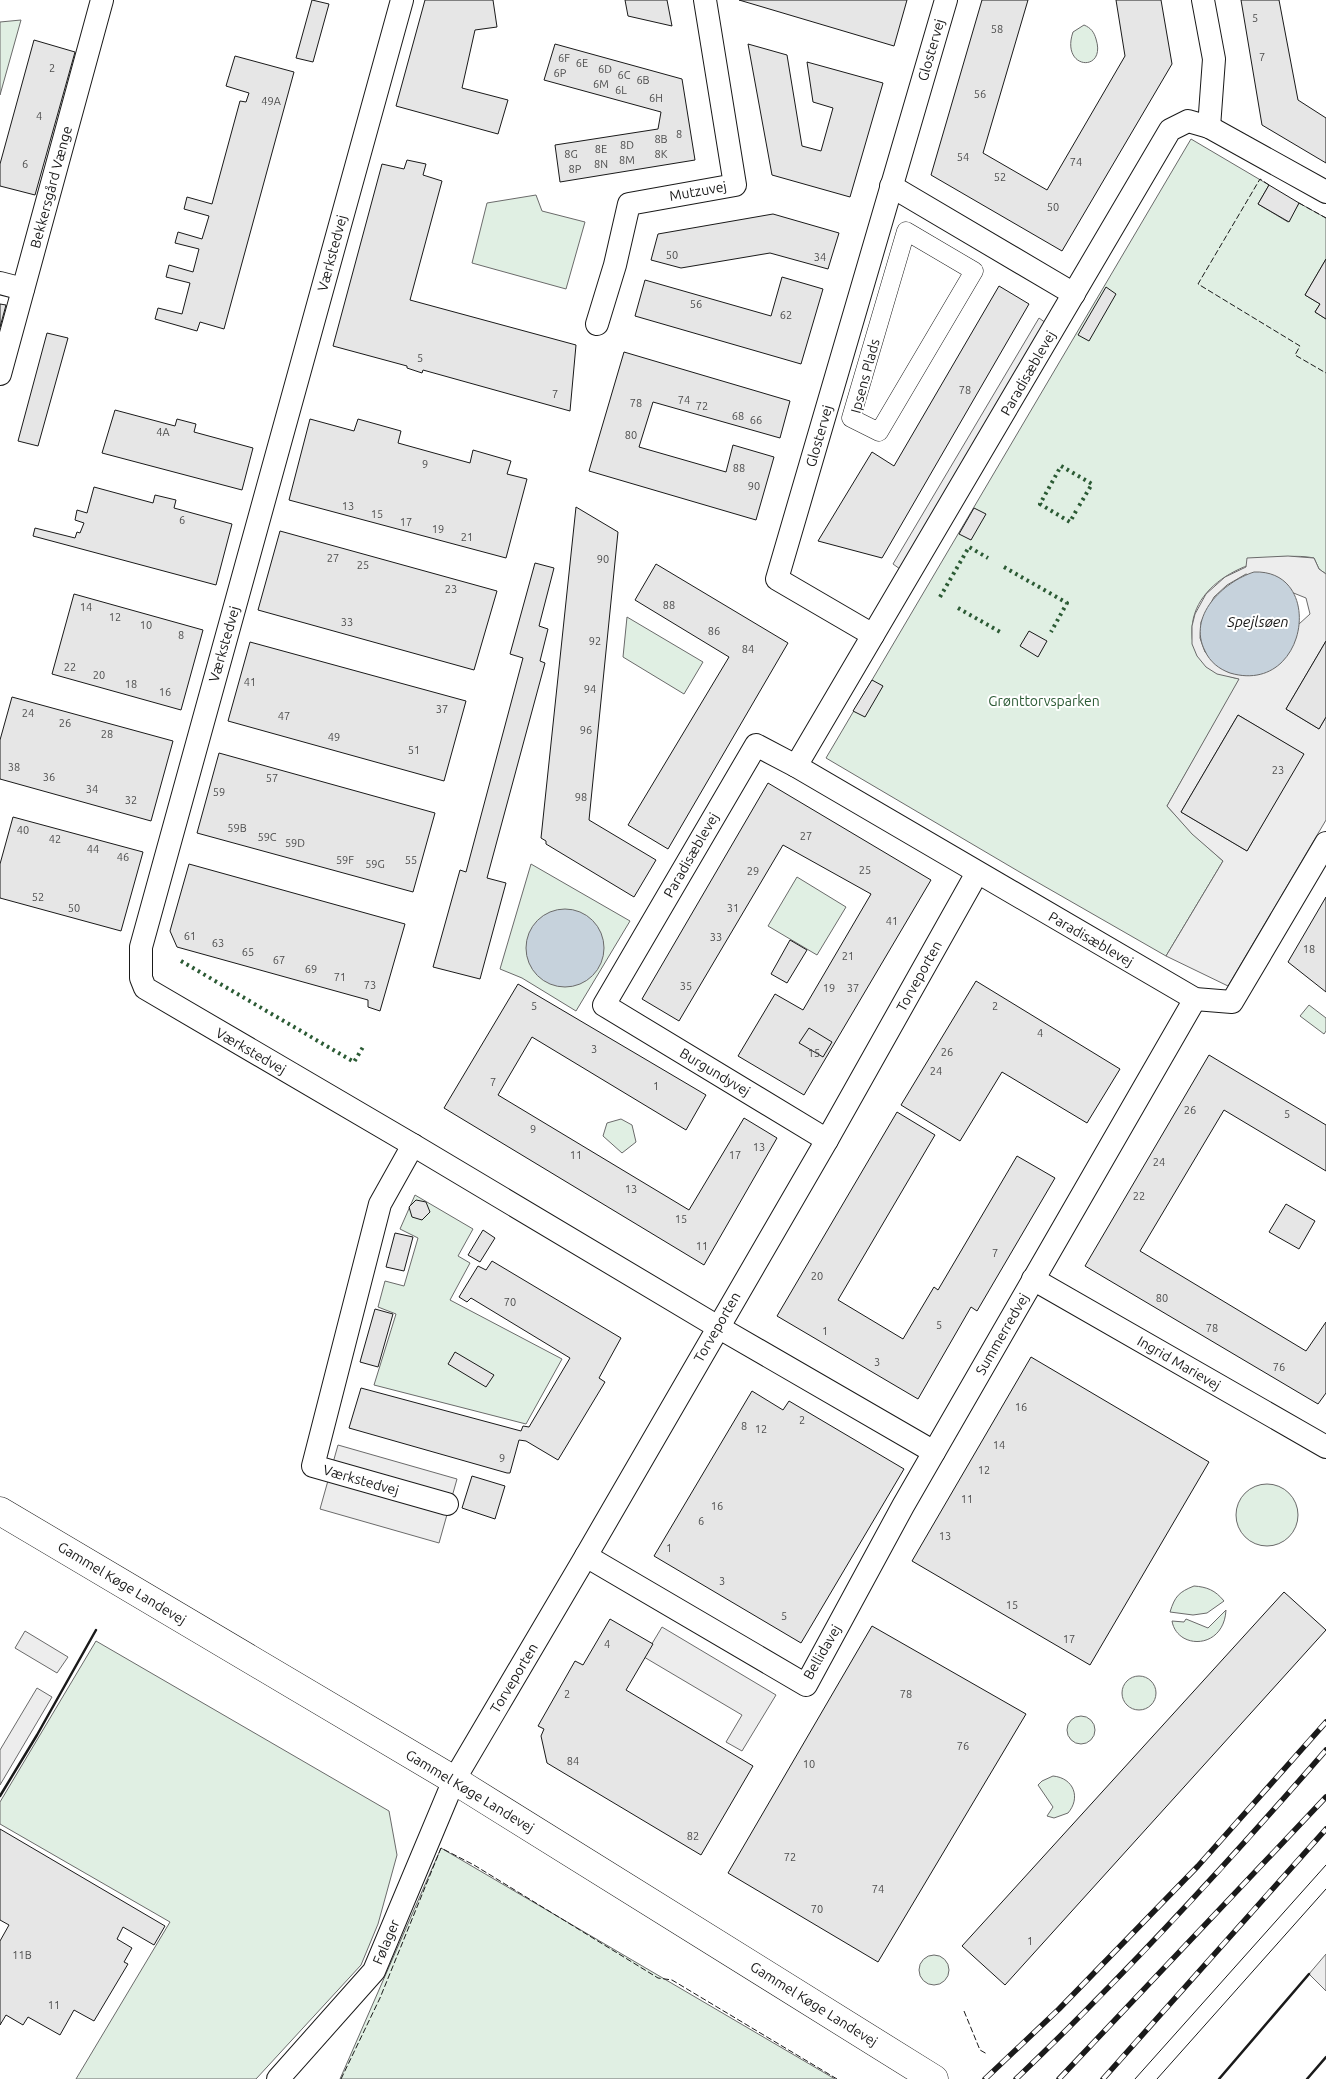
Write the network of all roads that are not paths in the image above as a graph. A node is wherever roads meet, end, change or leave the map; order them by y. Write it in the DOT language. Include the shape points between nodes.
graph roads {
  1 [pos="102,0"];
  2 [pos="402,0"];
  3 [pos="705,0"];
  4 [pos="946,0"];
  5 [pos="1203,0"];
  6 [pos="1209,127"];
  7 [pos="891,186"];
  8 [pos="1326,192"];
  9 [pos="974,271"];
  10 [pos="0,283"];
  11 [pos="23,289"];
  12 [pos="1074,294"];
  13 [pos="597,324"];
  14 [pos="0,374"];
  15 [pos="873,634"];
  16 [pos="796,766"];
  17 [pos="1326,843"];
  18 [pos="977,873"];
  19 [pos="1195,999"];
  20 [pos="604,1005"];
  21 [pos="827,1140"];
  22 [pos="414,1145"];
  23 [pos="1033,1279"];
  24 [pos="718,1327"];
  25 [pos="1326,1447"];
  26 [pos="934,1452"];
  27 [pos="447,1504"];
  28 [pos="0,1511"];
  29 [pos="586,1556"];
  30 [pos="454,1780"];
  31 [pos="278,2079"];
  32 [pos="934,2079"];
  1 -- 11 [label="street, Bekkersgård Vænge"];
  2 -- 22 [label="street, Værkstedvej" via="140,947 141,978 145,988"];
  3 -- 13 [label="street, Mutzuvej" via="735,185 629,204"];
  4 -- 7 [label="street, Glostervej"];
  5 -- 6 [label="street" via="1214,59"];
  6 -- 8 [label="street, Paradisæblevej"];
  6 -- 12 [label="street, Paradisæblevej" via="1188,121 1170,130"];
  7 -- 12 [label="street"];
  7 -- 15 [label="street, Glostervej" via="777,578"];
  9 -- 9 [label="street, Ipsens Plads" via="906,230 851,418 879,432"];
  10 -- 11 [label="street"];
  11 -- 14 [label="street, Bekkersgård Vænge"];
  12 -- 15 [label="street, Paradisæblevej"];
  15 -- 16 [label="street, Paradisæblevej"];
  16 -- 18 [label="street, Paradisæblevej"];
  16 -- 20 [label="street, Paradisæblevej" via="756,745"];
  17 -- 19 [label="street, Paradisæblevej" via="1232,1002"];
  18 -- 19 [label="street, Paradisæblevej"];
  18 -- 21 [label="street, Torveporten"];
  19 -- 23 [label="street, Summerredvej"];
  20 -- 21 [label="street, Burgundyvej"];
  21 -- 24 [label="street, Torveporten"];
  22 -- 24 [label="street, Værkstedvej"];
  22 -- 27 [label="street, Værkstedvej" via="380,1204 312,1466"];
  23 -- 25 [label="street, Ingrid Marievej"];
  23 -- 26 [label="street, Summerredvej"];
  24 -- 26 [label="street"];
  24 -- 29 [label="street, Torveporten"];
  26 -- 29 [label="street, Bellidavej" via="806,1684"];
  28 -- 30 [label="street, Gammel Køge Landevej"];
  29 -- 30 [label="street, Torveporten"];
  30 -- 31 [label="street, Følager" via="374,1971"];
  30 -- 32 [label="street, Gammel Køge Landevej"];
}
